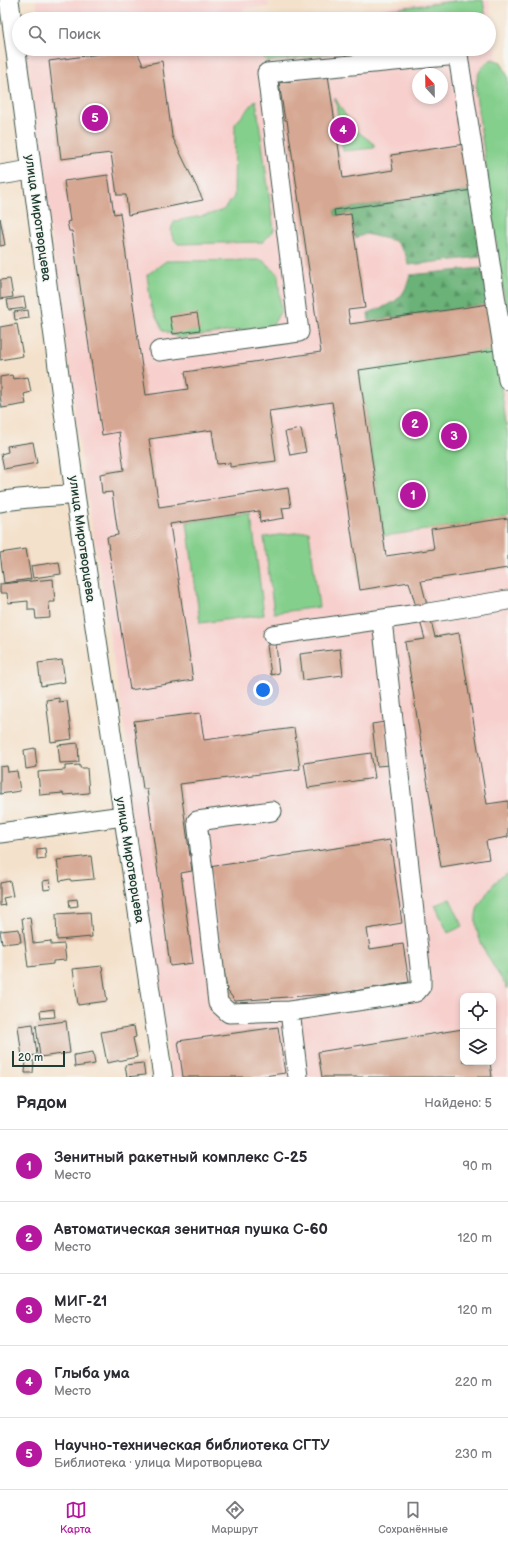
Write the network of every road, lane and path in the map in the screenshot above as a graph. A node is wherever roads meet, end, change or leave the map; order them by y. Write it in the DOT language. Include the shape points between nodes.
graph roads {
  1 [pos="9,0"];
  2 [pos="12,23"];
  3 [pos="16,56"];
  4 [pos="447,56"];
  5 [pos="458,56"];
  6 [pos="31,170"];
  7 [pos="0,175"];
  8 [pos="159,351"];
  9 [pos="508,380"];
  10 [pos="75,494"];
  11 [pos="0,502"];
  12 [pos="508,600"];
  13 [pos="382,620"];
  14 [pos="273,635"];
  15 [pos="272,811"];
  16 [pos="123,816"];
  17 [pos="0,833"];
  18 [pos="290,1011"];
  19 [pos="163,1077"];
  20 [pos="298,1077"];
  1 -- 2 [label="street, улица Миротворцева"];
  3 -- 6 [label="street, улица Миротворцева"];
  4 -- 8 [label="street" via="267,73 299,332"];
  5 -- 9 [label="street"];
  6 -- 7 [label="street"];
  6 -- 10 [label="street, улица Миротворцева"];
  10 -- 11 [label="street" via="18,498"];
  10 -- 16 [label="street, улица Миротворцева"];
  12 -- 13 [label="street"];
  13 -- 14 [label="street"];
  13 -- 18 [label="street" via="421,986 416,992"];
  15 -- 18 [label="street" via="197,821 218,1004 229,1013"];
  16 -- 17 [label="street"];
  16 -- 19 [label="street, улица Миротворцева"];
  18 -- 20 [label="street"];
}
